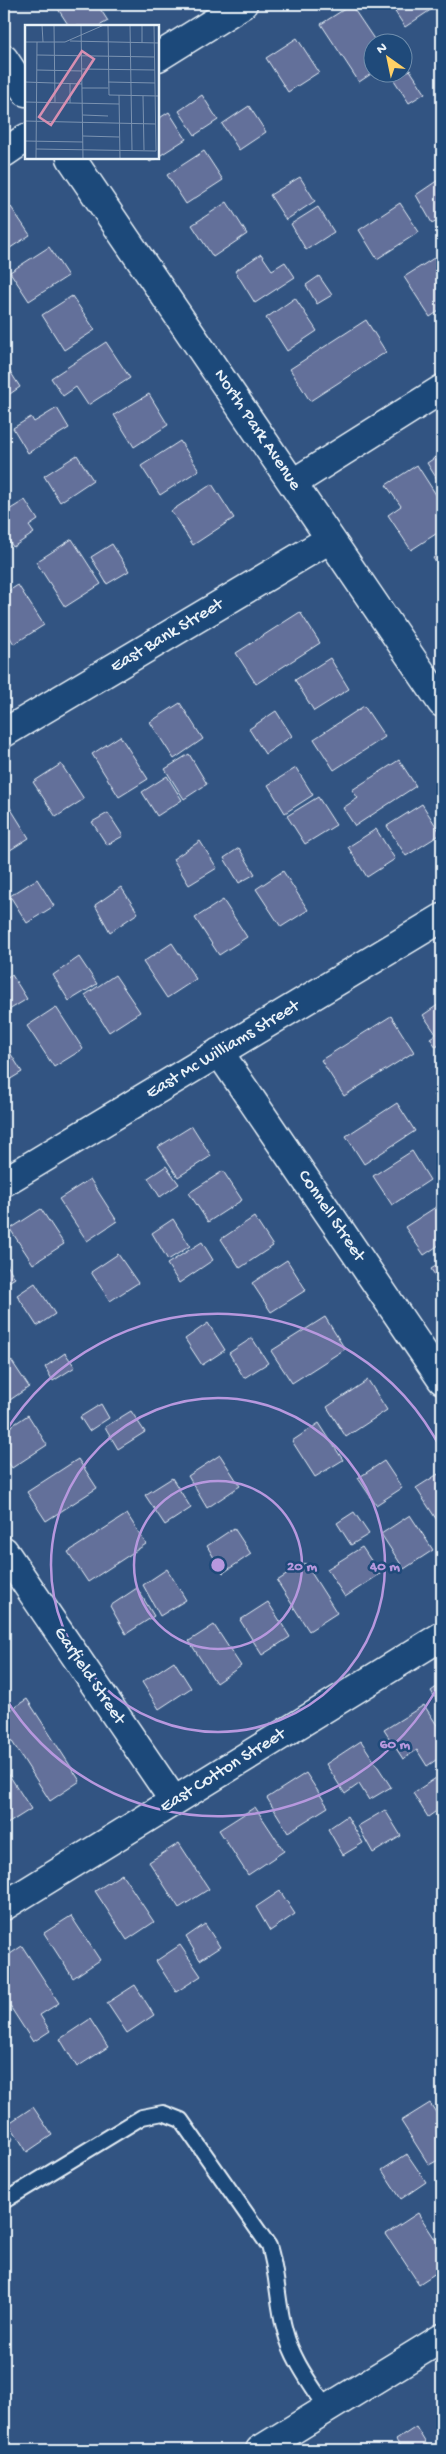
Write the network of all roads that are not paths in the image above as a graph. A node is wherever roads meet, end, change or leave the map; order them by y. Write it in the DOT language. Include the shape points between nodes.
graph roads {
  1 [pos="243,4"];
  2 [pos="159,56"];
  3 [pos="4,59"];
  4 [pos="25,90"];
  5 [pos="25,139"];
  6 [pos="4,152"];
  7 [pos="71,159"];
  8 [pos="442,389"];
  9 [pos="293,483"];
  10 [pos="330,538"];
  11 [pos="442,703"];
  12 [pos="4,733"];
  13 [pos="442,918"];
  14 [pos="219,1052"];
  15 [pos="4,1182"];
  16 [pos="442,1380"];
  17 [pos="4,1551"];
  18 [pos="442,1636"];
  19 [pos="174,1801"];
  20 [pos="4,1906"];
  21 [pos="4,2201"];
  22 [pos="442,2338"];
  23 [pos="327,2409"];
  24 [pos="260,2450"];
  1 -- 2 [label="street"];
  3 -- 4 [label="street"];
  5 -- 6 [label="street"];
  7 -- 9 [label="street, North Park Avenue"];
  8 -- 9 [label="street"];
  9 -- 10 [label="street, North Park Avenue"];
  10 -- 11 [label="street, North Park Avenue"];
  10 -- 12 [label="street, East Bank Street"];
  13 -- 14 [label="street, East Mc Williams Street"];
  14 -- 15 [label="street, East Mc Williams Street"];
  14 -- 16 [label="street, Connell Street"];
  17 -- 19 [label="street, Garfield Street"];
  18 -- 19 [label="street, East Cotton Street"];
  19 -- 20 [label="street, East Cotton Street"];
  21 -- 23 [label="lane" via="142,2118 162,2113 181,2120 269,2246 290,2346"];
  22 -- 23 [label="street"];
  23 -- 24 [label="street"];
}
